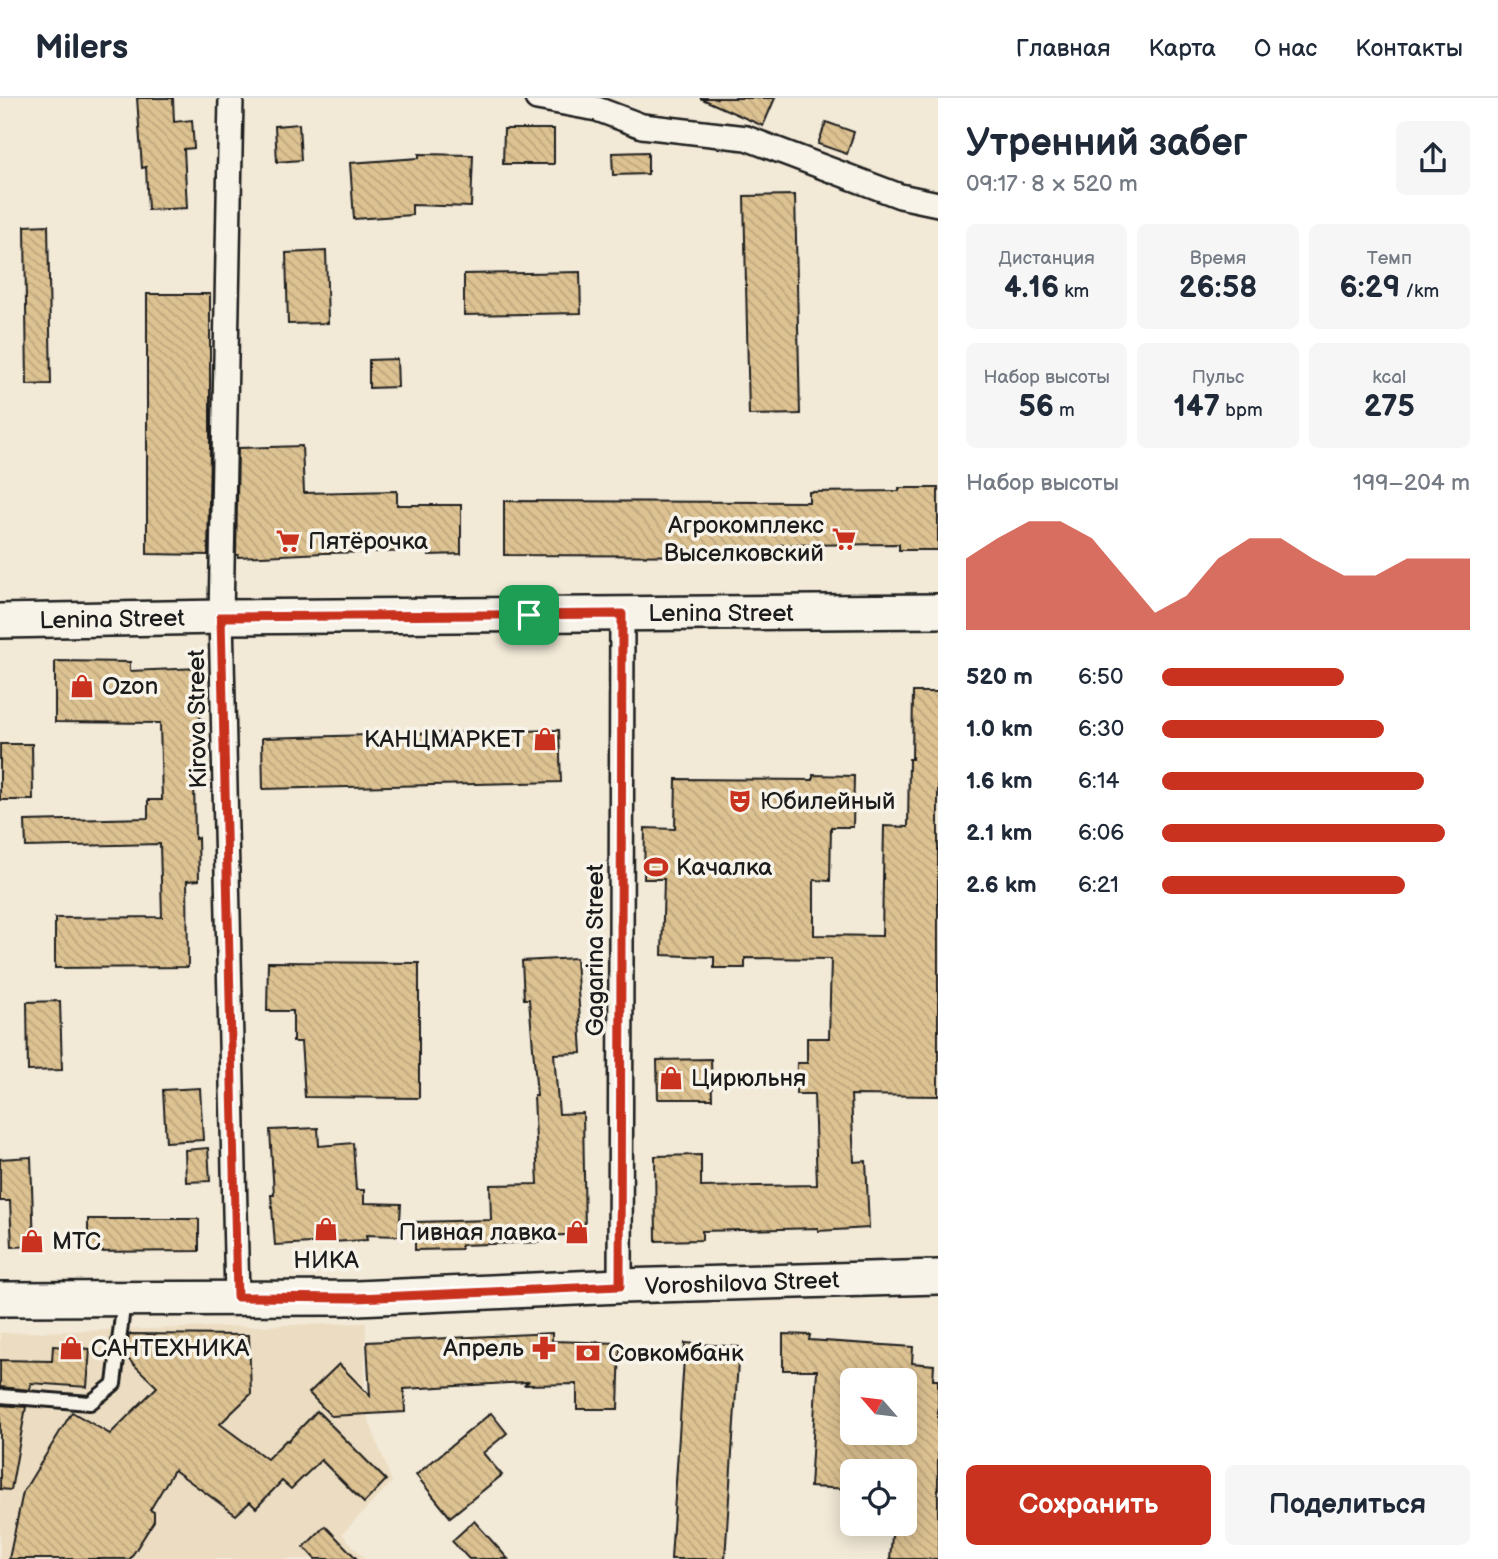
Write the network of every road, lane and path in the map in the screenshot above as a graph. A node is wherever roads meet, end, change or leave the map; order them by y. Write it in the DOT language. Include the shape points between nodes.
graph roads {
  1 [pos="235,98"];
  2 [pos="537,98"];
  3 [pos="938,204"];
  4 [pos="938,611"];
  5 [pos="622,614"];
  6 [pos="221,617"];
  7 [pos="0,621"];
  8 [pos="938,1276"];
  9 [pos="620,1286"];
  10 [pos="237,1297"];
  11 [pos="124,1298"];
  12 [pos="0,1299"];
  13 [pos="0,1396"];
  1 -- 6 [label="street, Kirova Street"];
  2 -- 3 [label="street" via="597,109 642,126 746,138 900,196"];
  4 -- 5 [label="main road, Lenina Street"];
  5 -- 6 [label="main road, Lenina Street"];
  5 -- 9 [label="street, Gagarina Street"];
  6 -- 7 [label="main road, Lenina Street"];
  6 -- 10 [label="street, Kirova Street"];
  8 -- 9 [label="main road, Voroshilova Street"];
  9 -- 10 [label="main road, Voroshilova Street" via="357,1298"];
  10 -- 11 [label="main road, Voroshilova Street"];
  11 -- 12 [label="main road, Voroshilova Street"];
  11 -- 13 [label="lane" via="114,1384 90,1403"];
}
